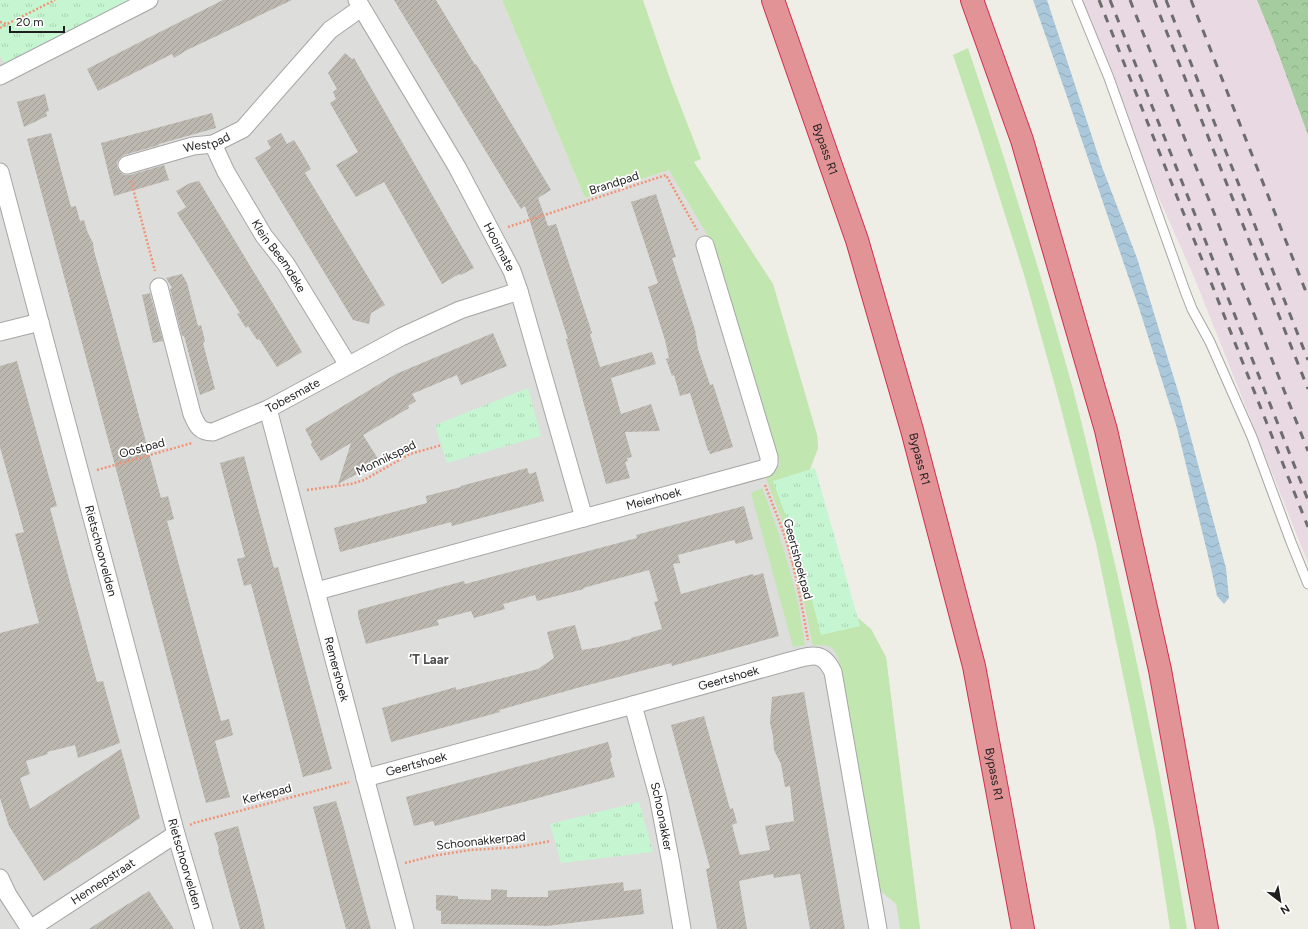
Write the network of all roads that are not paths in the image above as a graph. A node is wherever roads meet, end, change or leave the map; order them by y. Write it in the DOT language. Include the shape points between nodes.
graph roads {
  1 [pos="149,0"];
  2 [pos="773,0"];
  3 [pos="972,0"];
  4 [pos="1077,0"];
  5 [pos="359,4"];
  6 [pos="0,76"];
  7 [pos="213,144"];
  8 [pos="127,165"];
  9 [pos="0,172"];
  10 [pos="705,245"];
  11 [pos="159,287"];
  12 [pos="519,290"];
  13 [pos="40,322"];
  14 [pos="0,332"];
  15 [pos="348,365"];
  16 [pos="268,409"];
  17 [pos="584,518"];
  18 [pos="1308,584"];
  19 [pos="317,591"];
  20 [pos="633,705"];
  21 [pos="365,778"];
  22 [pos="176,834"];
  23 [pos="0,878"];
  24 [pos="30,929"];
  25 [pos="204,929"];
  26 [pos="405,929"];
  27 [pos="682,929"];
  28 [pos="878,929"];
  29 [pos="1023,929"];
  30 [pos="1207,929"];
  1 -- 6 [label="street"];
  2 -- 29 [label="highway, Bypass R1" via="857,240 912,430 974,666"];
  3 -- 30 [label="highway" via="1022,140 1106,430 1160,670"];
  4 -- 18 [label="lane" via="1109,78 1192,310 1210,342 1252,437"];
  5 -- 7 [label="street, Westpad" via="330,30 243,129"];
  5 -- 12 [label="street, Hooimate" via="457,167 512,271"];
  7 -- 8 [label="street, Westpad" via="193,146"];
  7 -- 15 [label="street, Klein Beemdeke" via="226,172 264,236 286,264"];
  9 -- 13 [label="street, Rietschoorvelden"];
  10 -- 17 [label="street, Meierhoek" via="769,463 766,468"];
  11 -- 16 [label="street, Tobesmate" via="192,414 200,429 213,432"];
  12 -- 15 [label="street, Tobesmate" via="460,310"];
  12 -- 17 [label="street, Hooimate"];
  13 -- 14 [label="street"];
  13 -- 22 [label="street, Rietschoorvelden"];
  15 -- 16 [label="street, Tobesmate"];
  16 -- 19 [label="street, Remershoek"];
  17 -- 19 [label="street, Meierhoek"];
  19 -- 21 [label="street, Remershoek"];
  20 -- 21 [label="street, Geertshoek"];
  20 -- 27 [label="street, Schoonakker" via="658,796"];
  20 -- 28 [label="street, Geertshoek" via="811,656 821,657 828,663 833,672"];
  21 -- 26 [label="street, Remershoek"];
  22 -- 24 [label="street, Hennepstraat"];
  22 -- 25 [label="street, Rietschoorvelden"];
  23 -- 24 [label="street"];
}
